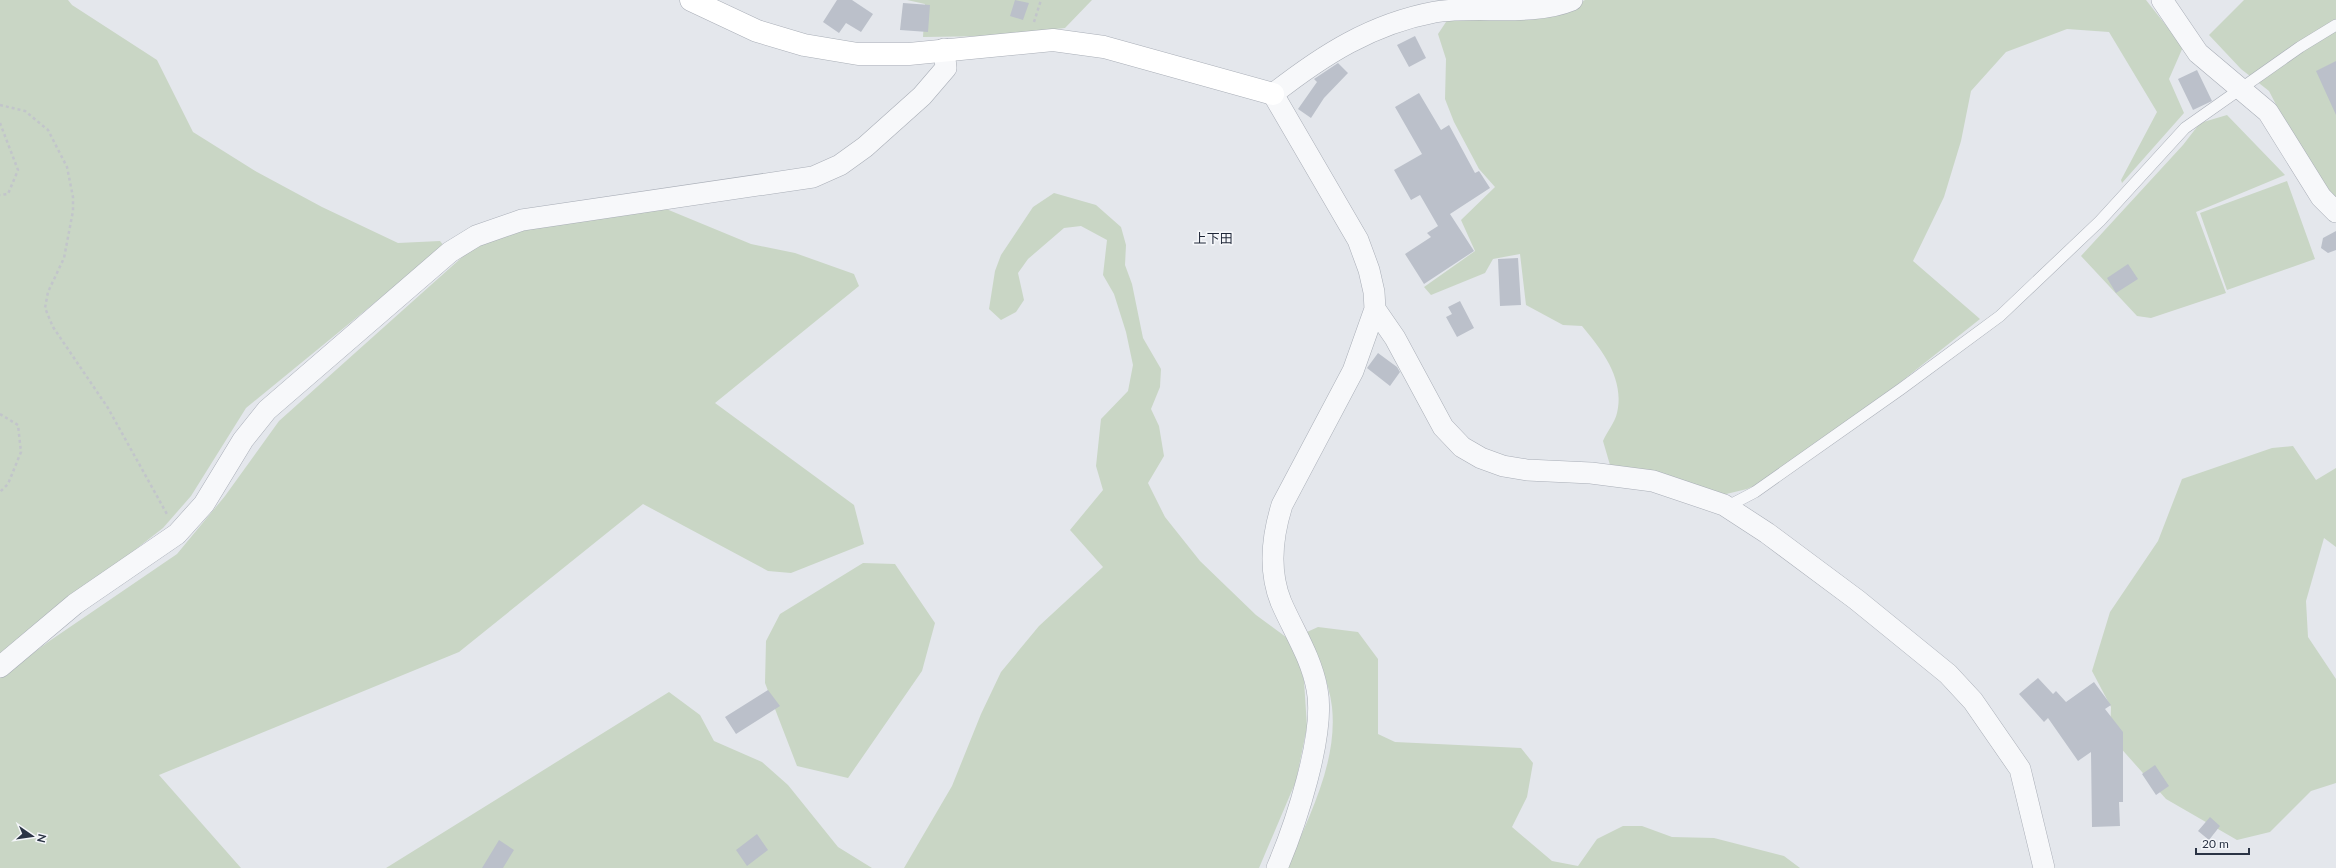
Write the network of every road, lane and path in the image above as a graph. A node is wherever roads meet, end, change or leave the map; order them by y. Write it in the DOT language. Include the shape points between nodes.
graph roads {
  1 [pos="691,0"];
  2 [pos="1572,0"];
  3 [pos="2162,0"];
  4 [pos="2336,25"];
  5 [pos="944,49"];
  6 [pos="2241,89"];
  7 [pos="1273,94"];
  8 [pos="0,105"];
  9 [pos="0,123"];
  10 [pos="0,195"];
  11 [pos="2336,212"];
  12 [pos="1375,308"];
  13 [pos="0,414"];
  14 [pos="0,492"];
  15 [pos="1724,505"];
  16 [pos="177,534"];
  17 [pos="0,667"];
  18 [pos="1277,868"];
  19 [pos="2044,868"];
  1 -- 5 [label="street" via="757,31 804,45 858,54 908,54"];
  2 -- 7 [label="street" via="1549,7 1436,12 1400,22 1362,35 1322,57"];
  3 -- 6 [label="street" via="2198,54"];
  4 -- 6 [label="lane"];
  5 -- 7 [label="street" via="1053,40 1104,47"];
  5 -- 16 [label="street" via="946,68 922,96 865,147 840,165 813,177 522,220 476,236 450,252 267,410 243,440 204,504"];
  6 -- 11 [label="street" via="2268,112 2321,197"];
  6 -- 15 [label="lane" via="2185,128 2100,221 2000,316 1755,492 1732,504"];
  7 -- 12 [label="street" via="1358,240 1369,270"];
  8 -- 16 [label="path" via="25,111 48,130 66,167 73,197 73,211 64,258 48,292 45,308 52,327 127,440"];
  9 -- 10 [label="path" via="18,170 8,194"];
  12 -- 15 [label="street" via="1395,338 1443,427 1462,447 1480,458 1503,466 1527,470 1591,473 1653,481"];
  12 -- 18 [label="street" via="1354,371 1282,505 1275,528 1272,551 1274,579 1281,602 1310,662 1318,691 1318,736 1304,788"];
  13 -- 14 [label="path" via="18,425 21,452 8,484"];
  15 -- 19 [label="street" via="1767,533 1857,600 1948,674 1973,700 2020,769"];
  16 -- 17 [label="street" via="75,604"];
}
